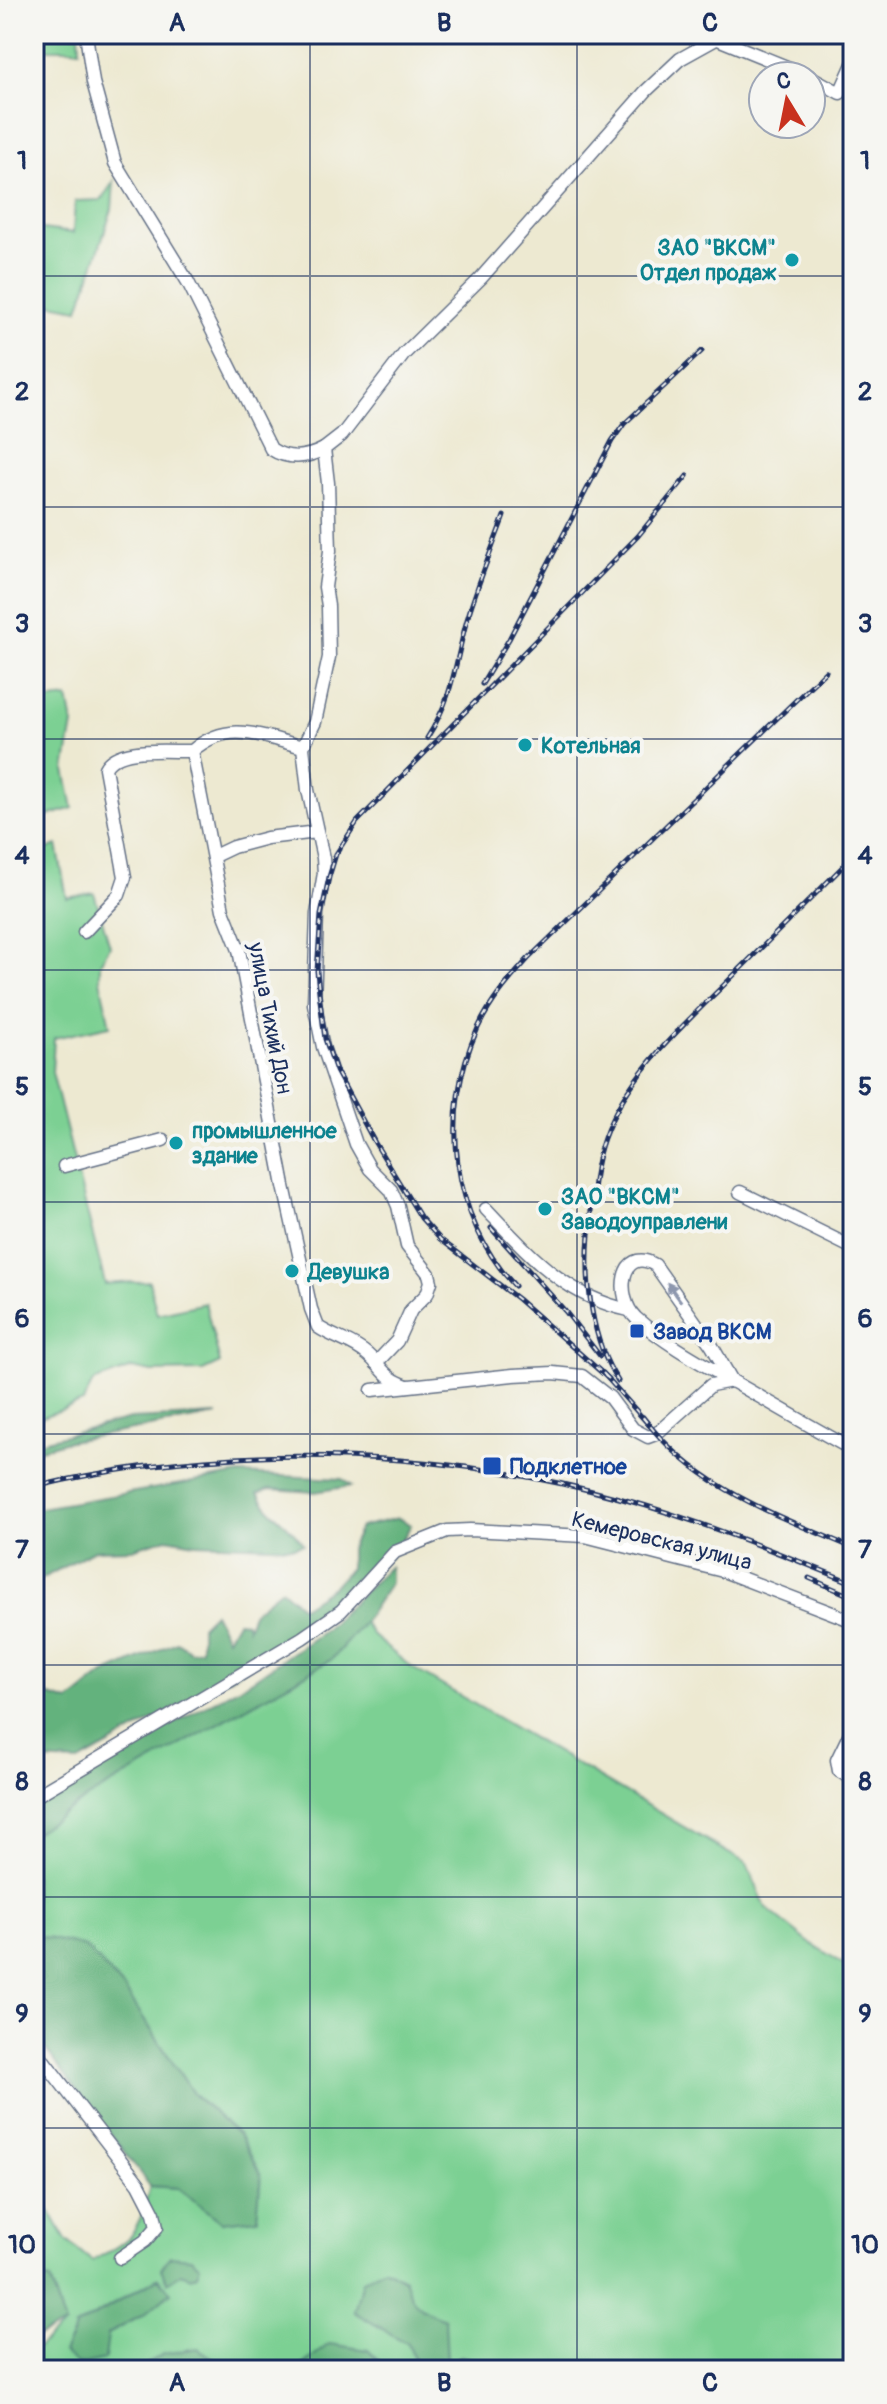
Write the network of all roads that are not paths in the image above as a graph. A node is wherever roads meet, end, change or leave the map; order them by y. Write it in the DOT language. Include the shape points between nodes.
graph roads {
  1 [pos="86,34"];
  2 [pos="713,37"];
  3 [pos="771,60"];
  4 [pos="853,64"];
  5 [pos="827,86"];
  6 [pos="324,449"];
  7 [pos="303,747"];
  8 [pos="192,751"];
  9 [pos="317,832"];
  10 [pos="214,856"];
  11 [pos="84,932"];
  12 [pos="163,1140"];
  13 [pos="64,1166"];
  14 [pos="740,1192"];
  15 [pos="486,1209"];
  16 [pos="853,1248"];
  17 [pos="629,1310"];
  18 [pos="376,1363"];
  19 [pos="732,1381"];
  20 [pos="407,1386"];
  21 [pos="372,1390"];
  22 [pos="853,1449"];
  23 [pos="853,1621"];
  24 [pos="853,1727"];
  25 [pos="853,1779"];
  26 [pos="34,1797"];
  27 [pos="34,2048"];
  28 [pos="120,2258"];
  1 -- 6 [label="street" via="115,163 188,282 271,449 299,457"];
  2 -- 3 [label="street"];
  2 -- 6 [label="street" via="646,91 481,278 404,354 342,435"];
  4 -- 5 [label="street" via="840,93"];
  6 -- 7 [label="street" via="329,657 315,722"];
  7 -- 8 [label="street" via="245,732 207,739"];
  7 -- 9 [label="street"];
  8 -- 10 [label="street, улица Тихий Дон"];
  8 -- 11 [label="street" via="135,752 109,760 105,768 125,877 119,895"];
  9 -- 10 [label="street" via="267,838"];
  9 -- 18 [label="street" via="324,873 314,1004 323,1047 356,1144 391,1190 407,1246 431,1282 397,1341"];
  10 -- 18 [label="street, улица Тихий Дон" via="223,910 239,950 311,1309 318,1327"];
  12 -- 13 [label="street"];
  14 -- 16 [label="street"];
  15 -- 17 [label="street" via="572,1288"];
  17 -- 19 [label="street" via="691,1358"];
  19 -- 17 [label="street, one-way" via="655,1265 646,1260 628,1266 623,1298"];
  18 -- 20 [label="street, улица Тихий Дон" via="392,1380"];
  19 -- 20 [label="street" via="711,1385 648,1437 633,1429 610,1398 582,1376 513,1375"];
  19 -- 22 [label="street"];
  20 -- 21 [label="street"];
  23 -- 26 [label="street, Кемеровская улица" via="723,1571 585,1536 447,1531 395,1552 341,1611 302,1638"];
  24 -- 25 [label="street" via="837,1760 839,1771"];
  27 -- 28 [label="street" via="139,2184 154,2213 157,2227"];
}
